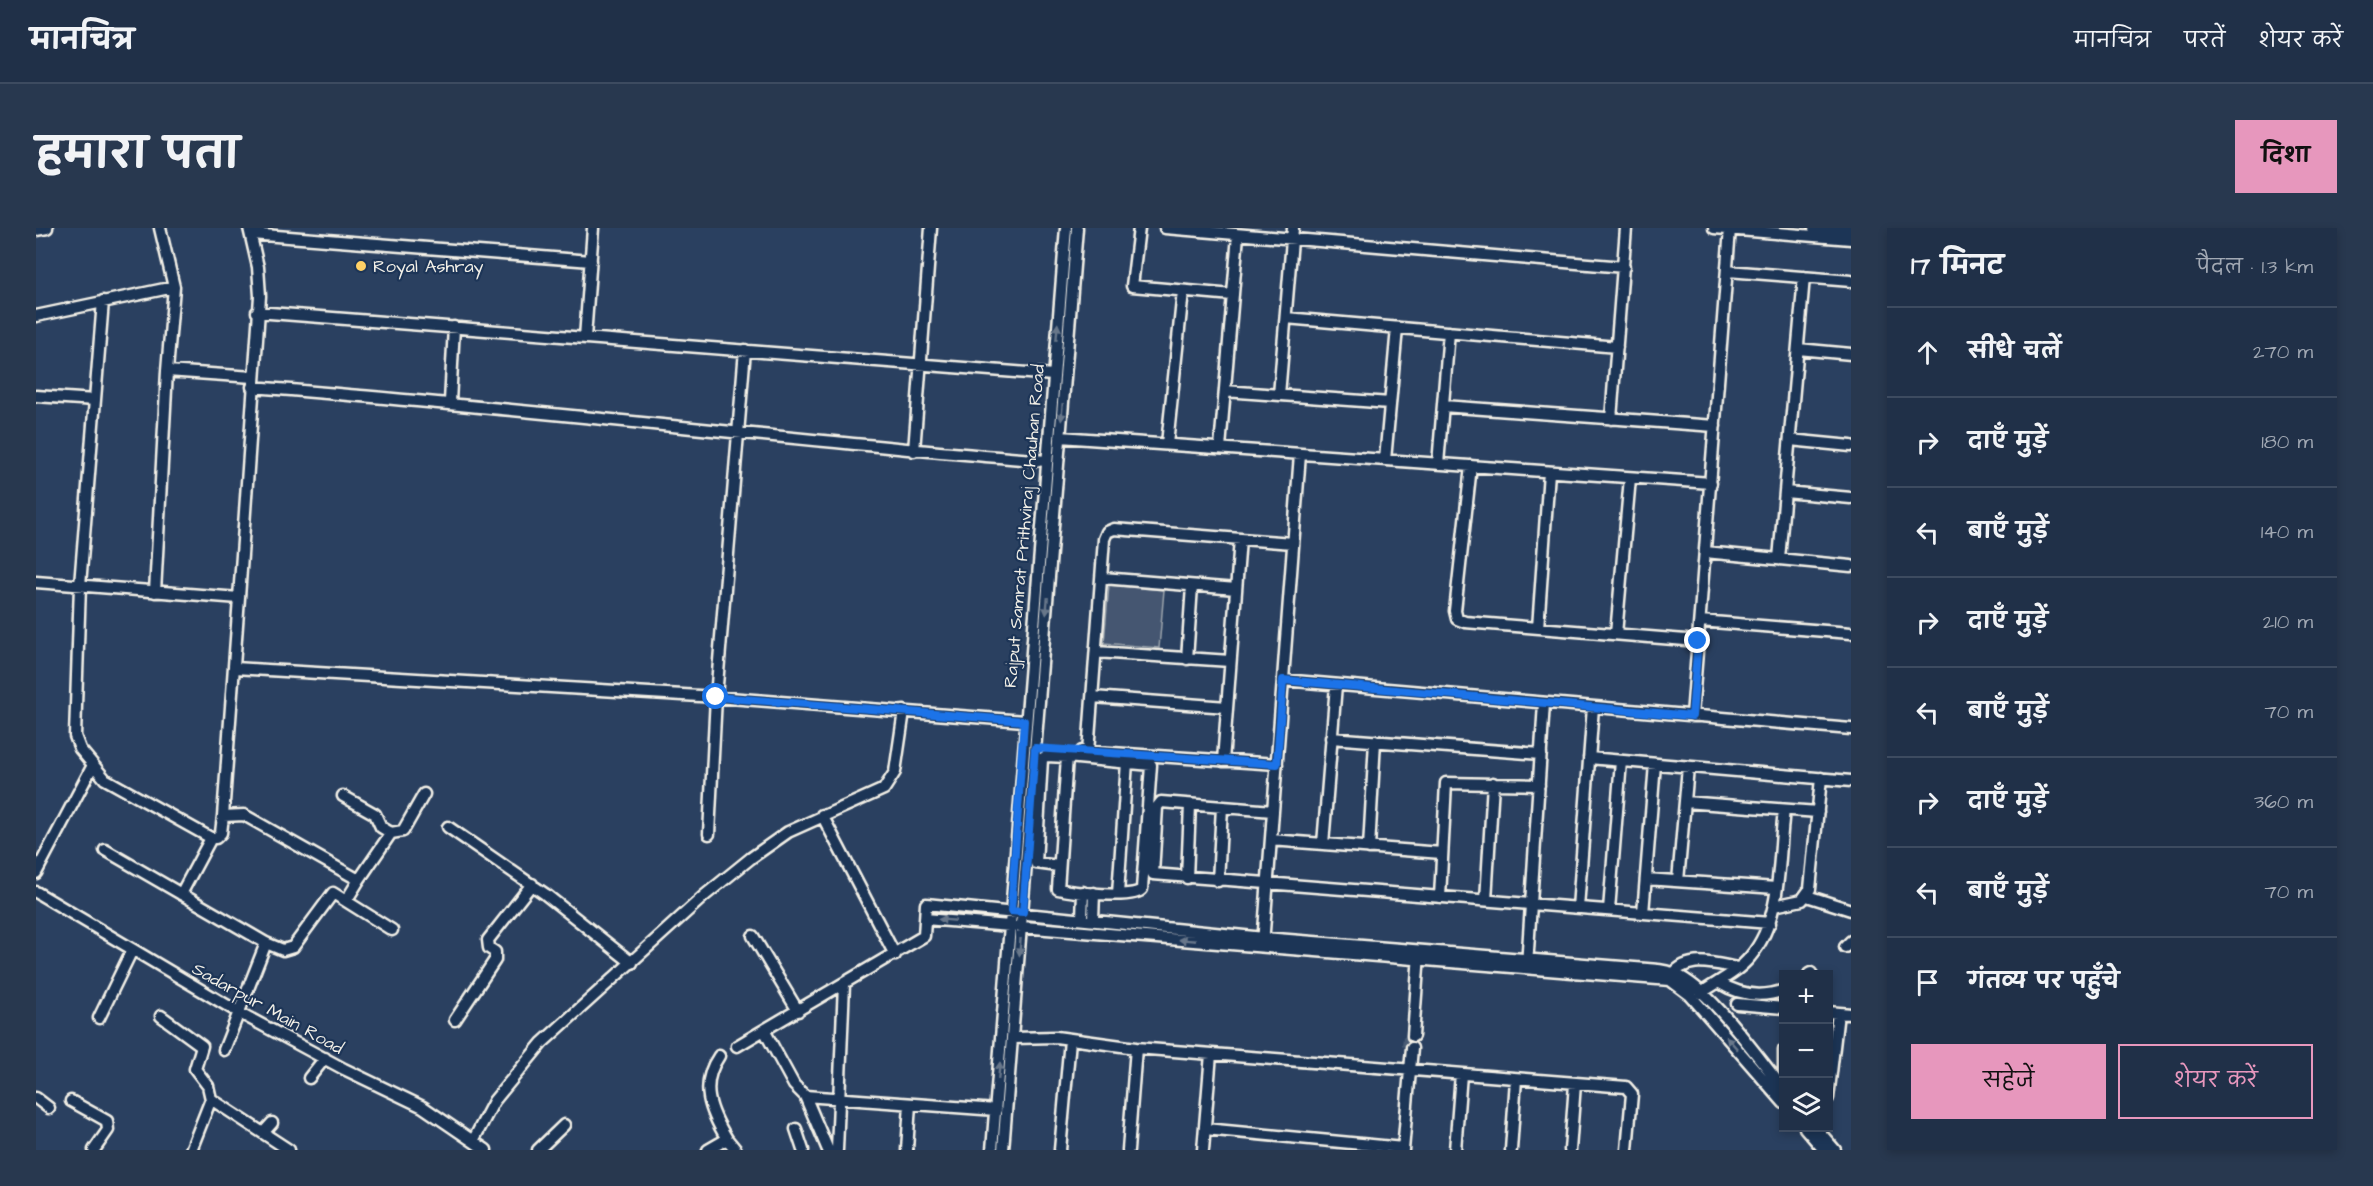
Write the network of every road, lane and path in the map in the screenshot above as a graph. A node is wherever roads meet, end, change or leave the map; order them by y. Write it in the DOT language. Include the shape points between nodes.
graph roads {
  1 [pos="47,228"];
  2 [pos="160,228"];
  3 [pos="593,228"];
  4 [pos="931,228"];
  5 [pos="1066,228"];
  6 [pos="1077,228"];
  7 [pos="1139,228"];
  8 [pos="1165,228"];
  9 [pos="1293,228"];
  10 [pos="1626,228"];
  11 [pos="1714,228"];
  12 [pos="1816,228"];
  13 [pos="1730,229"];
  14 [pos="36,230"];
  15 [pos="250,231"];
  16 [pos="1851,231"];
  17 [pos="301,233"];
  18 [pos="1238,235"];
  19 [pos="1851,239"];
  20 [pos="1293,240"];
  21 [pos="591,261"];
  22 [pos="1624,267"];
  23 [pos="1728,271"];
  24 [pos="1804,277"];
  25 [pos="1851,281"];
  26 [pos="174,286"];
  27 [pos="1182,291"];
  28 [pos="1233,295"];
  29 [pos="103,301"];
  30 [pos="257,312"];
  31 [pos="36,316"];
  32 [pos="1286,318"];
  33 [pos="454,327"];
  34 [pos="1397,328"];
  35 [pos="1449,332"];
  36 [pos="585,338"];
  37 [pos="1617,347"];
  38 [pos="1798,349"];
  39 [pos="745,351"];
  40 [pos="1851,354"];
  41 [pos="920,364"];
  42 [pos="167,371"];
  43 [pos="1053,375"];
  44 [pos="252,382"];
  45 [pos="1225,391"];
  46 [pos="1279,395"];
  47 [pos="36,396"];
  48 [pos="95,399"];
  49 [pos="450,402"];
  50 [pos="1390,403"];
  51 [pos="1443,406"];
  52 [pos="1611,419"];
  53 [pos="1715,426"];
  54 [pos="740,432"];
  55 [pos="1060,437"];
  56 [pos="1790,440"];
  57 [pos="1167,444"];
  58 [pos="1851,446"];
  59 [pos="1220,448"];
  60 [pos="914,451"];
  61 [pos="1300,454"];
  62 [pos="1385,460"];
  63 [pos="1046,461"];
  64 [pos="1438,464"];
  65 [pos="1471,466"];
  66 [pos="1549,472"];
  67 [pos="1630,478"];
  68 [pos="1711,483"];
  69 [pos="1785,492"];
  70 [pos="1851,498"];
  71 [pos="1240,539"];
  72 [pos="1293,543"];
  73 [pos="1705,552"];
  74 [pos="1779,559"];
  75 [pos="1851,566"];
  76 [pos="1102,578"];
  77 [pos="36,582"];
  78 [pos="80,585"];
  79 [pos="1192,586"];
  80 [pos="1236,590"];
  81 [pos="155,592"];
  82 [pos="239,598"];
  83 [pos="1700,621"];
  84 [pos="1538,628"];
  85 [pos="1851,633"];
  86 [pos="1616,634"];
  87 [pos="1698,641"];
  88 [pos="1096,652"];
  89 [pos="1187,658"];
  90 [pos="1230,662"];
  91 [pos="235,668"];
  92 [pos="1283,680"];
  93 [pos="1336,685"];
  94 [pos="716,697"];
  95 [pos="1093,697"];
  96 [pos="1544,703"];
  97 [pos="1227,707"];
  98 [pos="1593,707"];
  99 [pos="904,711"];
  100 [pos="1692,716"];
  101 [pos="1024,721"];
  102 [pos="1851,729"];
  103 [pos="1331,738"];
  104 [pos="1375,741"];
  105 [pos="1035,748"];
  106 [pos="1088,752"];
  107 [pos="1541,754"];
  108 [pos="1067,757"];
  109 [pos="1589,758"];
  110 [pos="1223,761"];
  111 [pos="1621,761"];
  112 [pos="1127,762"];
  113 [pos="1277,764"];
  114 [pos="1655,764"];
  115 [pos="92,766"];
  116 [pos="1688,767"];
  117 [pos="1821,778"];
  118 [pos="1851,781"];
  119 [pos="1493,783"];
  120 [pos="1539,785"];
  121 [pos="424,794"];
  122 [pos="343,796"];
  123 [pos="1685,802"];
  124 [pos="1190,805"];
  125 [pos="1222,807"];
  126 [pos="1784,810"];
  127 [pos="1273,811"];
  128 [pos="1818,812"];
  129 [pos="822,815"];
  130 [pos="223,816"];
  131 [pos="448,827"];
  132 [pos="391,834"];
  133 [pos="709,834"];
  134 [pos="211,838"];
  135 [pos="1271,840"];
  136 [pos="1323,844"];
  137 [pos="1369,848"];
  138 [pos="105,850"];
  139 [pos="1442,853"];
  140 [pos="1058,866"];
  141 [pos="36,873"];
  142 [pos="1187,878"];
  143 [pos="1646,879"];
  144 [pos="359,880"];
  145 [pos="1218,881"];
  146 [pos="1678,881"];
  147 [pos="532,884"];
  148 [pos="1268,884"];
  149 [pos="1776,888"];
  150 [pos="36,892"];
  151 [pos="1089,892"];
  152 [pos="181,894"];
  153 [pos="1118,894"];
  154 [pos="1807,896"];
  155 [pos="1440,897"];
  156 [pos="1486,900"];
  157 [pos="346,901"];
  158 [pos="1531,904"];
  159 [pos="1774,906"];
  160 [pos="1578,908"];
  161 [pos="1609,910"];
  162 [pos="1851,910"];
  163 [pos="1017,911"];
  164 [pos="1643,913"];
  165 [pos="1088,918"];
  166 [pos="925,919"];
  167 [pos="1770,923"];
  168 [pos="1016,926"];
  169 [pos="392,930"];
  170 [pos="753,936"];
  171 [pos="1264,942"];
  172 [pos="266,943"];
  173 [pos="132,950"];
  174 [pos="895,955"];
  175 [pos="1416,955"];
  176 [pos="632,963"];
  177 [pos="1527,963"];
  178 [pos="1738,968"];
  179 [pos="1671,976"];
  180 [pos="1718,982"];
  181 [pos="844,984"];
  182 [pos="1779,992"];
  183 [pos="1701,993"];
  184 [pos="1737,1004"];
  185 [pos="1779,1008"];
  186 [pos="238,1011"];
  187 [pos="798,1011"];
  188 [pos="1833,1013"];
  189 [pos="1851,1014"];
  190 [pos="161,1016"];
  191 [pos="99,1018"];
  192 [pos="455,1020"];
  193 [pos="1832,1024"];
  194 [pos="765,1030"];
  195 [pos="1012,1038"];
  196 [pos="1068,1040"];
  197 [pos="737,1046"];
  198 [pos="1136,1048"];
  199 [pos="224,1050"];
  200 [pos="1211,1054"];
  201 [pos="719,1056"];
  202 [pos="325,1058"];
  203 [pos="1407,1070"];
  204 [pos="1461,1074"];
  205 [pos="309,1078"];
  206 [pos="1829,1078"];
  207 [pos="1516,1079"];
  208 [pos="1779,1083"];
  209 [pos="1575,1084"];
  210 [pos="805,1096"];
  211 [pos="1779,1097"];
  212 [pos="36,1098"];
  213 [pos="838,1099"];
  214 [pos="211,1100"];
  215 [pos="71,1101"];
  216 [pos="910,1104"];
  217 [pos="49,1107"];
  218 [pos="996,1110"];
  219 [pos="272,1123"];
  220 [pos="564,1125"];
  221 [pos="796,1129"];
  222 [pos="1205,1129"];
  223 [pos="1808,1132"];
  224 [pos="1819,1132"];
  225 [pos="263,1133"];
  226 [pos="727,1140"];
  227 [pos="473,1141"];
  228 [pos="1403,1149"];
  229 [pos="94,1150"];
  230 [pos="190,1150"];
  231 [pos="289,1150"];
  232 [pos="486,1150"];
  233 [pos="538,1150"];
  234 [pos="708,1150"];
  235 [pos="736,1150"];
  236 [pos="803,1150"];
  237 [pos="828,1150"];
  238 [pos="837,1150"];
  239 [pos="907,1150"];
  240 [pos="992,1150"];
  241 [pos="1003,1150"];
  242 [pos="1060,1150"];
  243 [pos="1128,1150"];
  244 [pos="1203,1150"];
  245 [pos="1455,1150"];
  246 [pos="1511,1150"];
  247 [pos="1570,1150"];
  248 [pos="1627,1150"];
  249 [pos="1824,1150"];
  250 [pos="1835,1150"];
  1 -- 14 [label="street"];
  2 -- 26 [label="street"];
  3 -- 21 [label="street"];
  4 -- 41 [label="street"];
  43 -- 5 [label="street, Rajput Samrat Prithviraj Chauhan Road, one-way"];
  6 -- 55 [label="street, Rajput Samrat Prithviraj Chauhan Road, one-way"];
  7 -- 27 [label="street" via="1132,286"];
  8 -- 18 [label="street"];
  9 -- 20 [label="street"];
  10 -- 22 [label="street"];
  11 -- 13 [label="street"];
  12 -- 16 [label="main road"];
  13 -- 19 [label="street"];
  13 -- 23 [label="street"];
  15 -- 17 [label="street"];
  15 -- 30 [label="street" via="258,267"];
  17 -- 21 [label="street"];
  18 -- 20 [label="street"];
  18 -- 28 [label="street"];
  20 -- 22 [label="street"];
  20 -- 32 [label="street"];
  21 -- 36 [label="street"];
  22 -- 37 [label="street"];
  23 -- 24 [label="street"];
  23 -- 53 [label="street"];
  24 -- 25 [label="street"];
  24 -- 38 [label="street"];
  26 -- 29 [label="street"];
  26 -- 42 [label="street"];
  27 -- 28 [label="street"];
  27 -- 57 [label="street"];
  28 -- 45 [label="street"];
  29 -- 31 [label="street"];
  29 -- 48 [label="street"];
  30 -- 33 [label="street"];
  30 -- 44 [label="street"];
  32 -- 34 [label="street"];
  32 -- 46 [label="street"];
  33 -- 36 [label="street"];
  33 -- 49 [label="street"];
  34 -- 35 [label="street"];
  34 -- 50 [label="street"];
  35 -- 37 [label="street"];
  35 -- 51 [label="street"];
  36 -- 39 [label="street"];
  37 -- 52 [label="street"];
  38 -- 40 [label="street"];
  38 -- 56 [label="street"];
  39 -- 41 [label="street"];
  39 -- 54 [label="street"];
  41 -- 43 [label="street"];
  41 -- 60 [label="street"];
  42 -- 44 [label="street"];
  42 -- 81 [label="street"];
  43 -- 63 [label="street, Rajput Samrat Prithviraj Chauhan Road"];
  44 -- 49 [label="street"];
  44 -- 82 [label="street"];
  45 -- 46 [label="street"];
  45 -- 59 [label="street"];
  46 -- 50 [label="street"];
  47 -- 48 [label="street"];
  48 -- 78 [label="street"];
  49 -- 54 [label="street"];
  50 -- 62 [label="street"];
  51 -- 52 [label="street"];
  51 -- 64 [label="street"];
  52 -- 53 [label="street"];
  53 -- 68 [label="street"];
  54 -- 60 [label="street"];
  54 -- 94 [label="street"];
  55 -- 57 [label="street"];
  55 -- 105 [label="street, Rajput Samrat Prithviraj Chauhan Road, one-way"];
  56 -- 58 [label="street"];
  56 -- 69 [label="street"];
  57 -- 59 [label="street"];
  59 -- 61 [label="street"];
  60 -- 63 [label="street"];
  61 -- 62 [label="street"];
  61 -- 72 [label="street"];
  62 -- 64 [label="street"];
  63 -- 101 [label="street, Rajput Samrat Prithviraj Chauhan Road"];
  64 -- 65 [label="street"];
  65 -- 66 [label="street"];
  65 -- 84 [label="street" via="1457,619"];
  66 -- 67 [label="street"];
  66 -- 84 [label="street"];
  67 -- 68 [label="street"];
  67 -- 86 [label="street"];
  68 -- 73 [label="street"];
  69 -- 70 [label="street"];
  69 -- 74 [label="street"];
  71 -- 72 [label="street"];
  71 -- 76 [label="street" via="1114,529 1104,538"];
  71 -- 80 [label="street"];
  72 -- 92 [label="street"];
  73 -- 74 [label="street"];
  73 -- 83 [label="street"];
  74 -- 75 [label="street"];
  76 -- 79 [label="street"];
  76 -- 88 [label="street"];
  77 -- 78 [label="street"];
  78 -- 81 [label="street"];
  78 -- 115 [label="street" via="74,719 80,749"];
  79 -- 80 [label="street"];
  79 -- 89 [label="street"];
  80 -- 90 [label="street"];
  81 -- 82 [label="street"];
  82 -- 91 [label="street"];
  83 -- 85 [label="street"];
  83 -- 87 [label="street"];
  84 -- 86 [label="street"];
  86 -- 87 [label="street"];
  87 -- 100 [label="street"];
  88 -- 89 [label="street"];
  88 -- 95 [label="street"];
  89 -- 90 [label="street"];
  90 -- 97 [label="street"];
  91 -- 94 [label="street"];
  91 -- 130 [label="street"];
  92 -- 93 [label="street"];
  92 -- 113 [label="street"];
  93 -- 96 [label="street"];
  93 -- 103 [label="street"];
  94 -- 99 [label="street"];
  94 -- 133 [label="street"];
  95 -- 97 [label="street"];
  95 -- 106 [label="street"];
  96 -- 98 [label="street"];
  96 -- 107 [label="street"];
  97 -- 110 [label="street"];
  98 -- 100 [label="street"];
  98 -- 109 [label="street"];
  99 -- 101 [label="street"];
  99 -- 129 [label="street" via="892,780 874,795"];
  100 -- 102 [label="street"];
  101 -- 163 [label="street, Rajput Samrat Prithviraj Chauhan Road"];
  103 -- 104 [label="street"];
  103 -- 136 [label="street"];
  104 -- 107 [label="street"];
  104 -- 137 [label="street"];
  105 -- 106 [label="street"];
  105 -- 163 [label="street, Rajput Samrat Prithviraj Chauhan Road"];
  106 -- 110 [label="street"];
  107 -- 120 [label="street"];
  108 -- 112 [label="street"];
  108 -- 140 [label="street"];
  108 -- 140 [label="street" via="1042,759 1036,863"];
  109 -- 111 [label="street"];
  109 -- 160 [label="street"];
  110 -- 113 [label="street"];
  111 -- 114 [label="street"];
  111 -- 161 [label="street"];
  112 -- 153 [label="street"];
  112 -- 153 [label="street" via="1152,768 1142,889 1136,894"];
  113 -- 127 [label="street"];
  114 -- 116 [label="street"];
  114 -- 143 [label="street"];
  115 -- 134 [label="street" via="129,795"];
  115 -- 141 [label="street"];
  116 -- 117 [label="street"];
  116 -- 123 [label="street"];
  117 -- 118 [label="street"];
  117 -- 128 [label="street"];
  119 -- 120 [label="street"];
  119 -- 139 [label="street" via="1446,783"];
  119 -- 156 [label="street"];
  120 -- 158 [label="street"];
  121 -- 132 [label="street" via="403,831"];
  122 -- 132 [label="street" via="375,814 381,827"];
  123 -- 126 [label="street"];
  123 -- 146 [label="street"];
  124 -- 125 [label="street"];
  124 -- 142 [label="street"];
  124 -- 142 [label="street" via="1158,804 1153,872 1156,876"];
  125 -- 127 [label="street"];
  125 -- 145 [label="street"];
  126 -- 128 [label="street"];
  126 -- 149 [label="street"];
  127 -- 135 [label="street"];
  128 -- 154 [label="street" via="1814,869"];
  129 -- 174 [label="street"];
  129 -- 176 [label="street" via="788,832 751,858"];
  130 -- 134 [label="street" via="220,833"];
  130 -- 144 [label="street" via="252,818"];
  131 -- 147 [label="street"];
  132 -- 144 [label="street"];
  134 -- 152 [label="street"];
  135 -- 136 [label="street"];
  135 -- 148 [label="street"];
  136 -- 137 [label="street"];
  137 -- 139 [label="street"];
  138 -- 152 [label="street"];
  139 -- 155 [label="street"];
  140 -- 151 [label="street" via="1058,889"];
  142 -- 145 [label="street"];
  143 -- 146 [label="street"];
  143 -- 164 [label="street"];
  144 -- 157 [label="street"];
  145 -- 148 [label="street"];
  146 -- 149 [label="street"];
  147 -- 176 [label="street"];
  147 -- 192 [label="street" via="488,940 495,960"];
  148 -- 155 [label="street"];
  148 -- 171 [label="street"];
  149 -- 159 [label="street"];
  150 -- 173 [label="street, Sadarpur Main Road"];
  151 -- 153 [label="street"];
  151 -- 165 [label="street"];
  152 -- 172 [label="street"];
  154 -- 159 [label="street" via="1795,903"];
  154 -- 162 [label="street"];
  155 -- 156 [label="street"];
  156 -- 158 [label="street"];
  157 -- 169 [label="street"];
  157 -- 172 [label="street" via="330,894 288,951"];
  158 -- 160 [label="street"];
  158 -- 177 [label="street"];
  159 -- 167 [label="street"];
  160 -- 161 [label="street"];
  161 -- 164 [label="street"];
  163 -- 165 [label="street"];
  163 -- 166 [label="street" via="926,904"];
  163 -- 168 [label="street, Rajput Samrat Prithviraj Chauhan Road"];
  164 -- 167 [label="street"];
  165 -- 171 [label="street"];
  168 -- 166 [label="street, one-way"];
  166 -- 174 [label="street" via="924,936"];
  167 -- 178 [label="street" via="1755,951"];
  171 -- 168 [label="street, one-way"];
  168 -- 195 [label="street, Rajput Samrat Prithviraj Chauhan Road, one-way"];
  218 -- 168 [label="street, Rajput Samrat Prithviraj Chauhan Road, one-way"];
  170 -- 187 [label="street"];
  171 -- 175 [label="street"];
  172 -- 186 [label="street"];
  173 -- 186 [label="street, Sadarpur Main Road"];
  173 -- 191 [label="street"];
  174 -- 181 [label="street"];
  175 -- 177 [label="street"];
  175 -- 203 [label="street"];
  176 -- 227 [label="street" via="572,1014 515,1073 494,1101"];
  177 -- 179 [label="street"];
  178 -- 179 [label="street" via="1693,962"];
  178 -- 180 [label="street"];
  179 -- 183 [label="street"];
  211 -- 179 [label="street, one-way"];
  180 -- 182 [label="street" via="1730,990 1751,995"];
  180 -- 183 [label="street"];
  181 -- 187 [label="street"];
  181 -- 213 [label="street"];
  183 -- 208 [label="street"];
  184 -- 185 [label="street"];
  186 -- 199 [label="street"];
  186 -- 202 [label="street, Sadarpur Main Road"];
  187 -- 194 [label="street"];
  188 -- 189 [label="street"];
  190 -- 214 [label="street" via="202,1046 195,1069 208,1086"];
  193 -- 206 [label="street"];
  194 -- 197 [label="street"];
  194 -- 210 [label="street" via="794,1085"];
  195 -- 196 [label="street"];
  195 -- 241 [label="street, Rajput Samrat Prithviraj Chauhan Road"];
  196 -- 198 [label="street"];
  196 -- 242 [label="street"];
  198 -- 200 [label="street"];
  198 -- 243 [label="street"];
  200 -- 203 [label="street"];
  200 -- 222 [label="street"];
  201 -- 226 [label="street" via="707,1081 717,1123"];
  202 -- 205 [label="street"];
  202 -- 227 [label="street, Sadarpur Main Road" via="415,1103"];
  203 -- 204 [label="street"];
  203 -- 228 [label="street"];
  204 -- 207 [label="street"];
  204 -- 245 [label="street"];
  207 -- 209 [label="street"];
  207 -- 246 [label="street"];
  209 -- 247 [label="street"];
  209 -- 248 [label="street" via="1630,1089"];
  210 -- 213 [label="street"];
  210 -- 237 [label="street"];
  212 -- 217 [label="street"];
  213 -- 216 [label="street"];
  213 -- 238 [label="street"];
  214 -- 225 [label="street"];
  214 -- 230 [label="street"];
  215 -- 229 [label="street" via="107,1121 108,1130"];
  216 -- 218 [label="street"];
  216 -- 239 [label="street"];
  218 -- 240 [label="street, Rajput Samrat Prithviraj Chauhan Road"];
  219 -- 225 [label="street"];
  220 -- 233 [label="street"];
  221 -- 236 [label="street"];
  222 -- 228 [label="street"];
  222 -- 244 [label="street"];
  223 -- 249 [label="street"];
  224 -- 250 [label="street"];
  225 -- 231 [label="street"];
  226 -- 234 [label="street"];
  226 -- 235 [label="street"];
  227 -- 232 [label="street, Sadarpur Main Road"];
}
